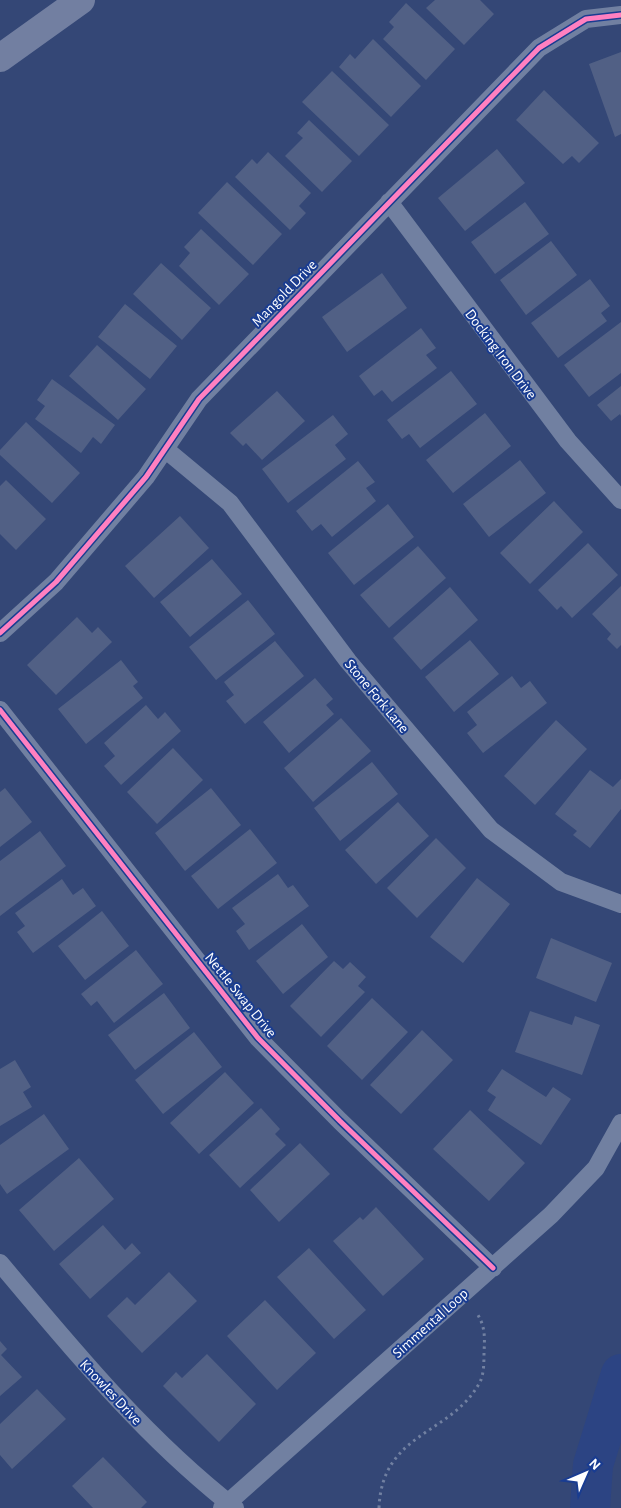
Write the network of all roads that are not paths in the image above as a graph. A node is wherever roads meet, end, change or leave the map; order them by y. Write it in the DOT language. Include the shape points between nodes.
graph roads {
  1 [pos="80,0"];
  2 [pos="621,16"];
  3 [pos="0,58"];
  4 [pos="389,202"];
  5 [pos="165,449"];
  6 [pos="621,500"];
  7 [pos="0,634"];
  8 [pos="0,710"];
  9 [pos="621,904"];
  10 [pos="621,1123"];
  11 [pos="0,1263"];
  12 [pos="493,1268"];
  13 [pos="228,1506"];
  1 -- 3 [label="highway"];
  2 -- 4 [label="street, Mangold Drive" via="586,19 539,48"];
  4 -- 5 [label="street, Mangold Drive" via="199,399"];
  4 -- 6 [label="street, Docking Iron Drive" via="568,441"];
  5 -- 7 [label="street, Mangold Drive" via="146,477 56,582"];
  5 -- 9 [label="street, Stone Fork Lane" via="230,503 348,661 491,830 561,882"];
  8 -- 12 [label="street, Nettle Swap Drive" via="258,1038"];
  10 -- 12 [label="street, Simmental Loop" via="596,1168"];
  11 -- 13 [label="street, Knowles Drive" via="82,1361 146,1429"];
  12 -- 13 [label="street, Simmental Loop"];
}
